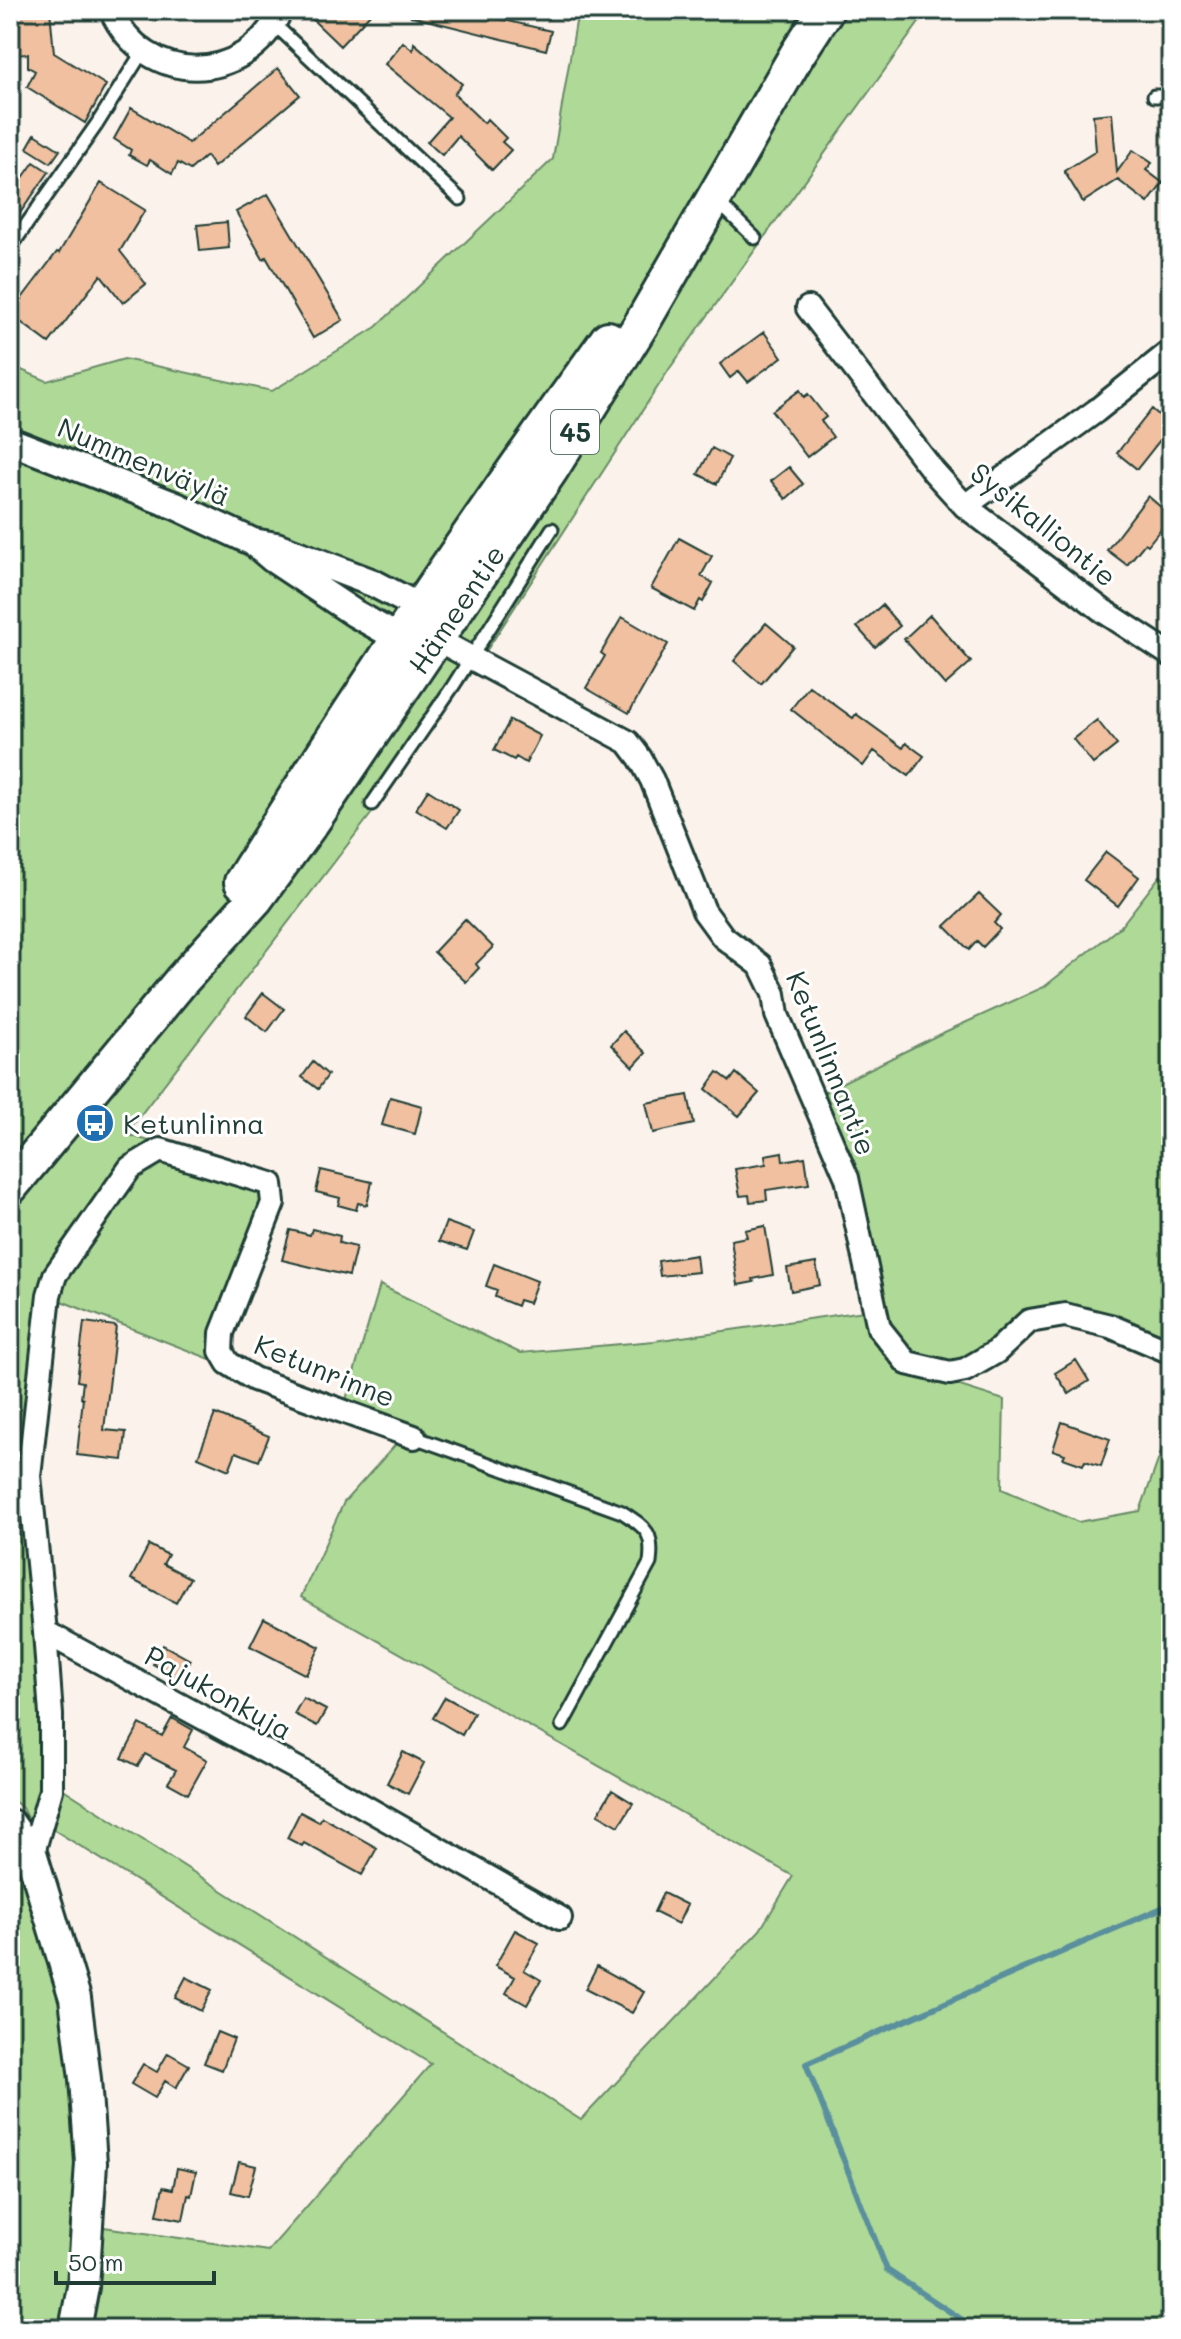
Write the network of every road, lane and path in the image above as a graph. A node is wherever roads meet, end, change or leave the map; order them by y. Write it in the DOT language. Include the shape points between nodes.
graph roads {
  1 [pos="111,10"];
  2 [pos="826,10"];
  3 [pos="848,10"];
  4 [pos="278,17"];
  5 [pos="143,51"];
  6 [pos="1154,96"];
  7 [pos="1171,96"];
  8 [pos="460,199"];
  9 [pos="713,200"];
  10 [pos="755,238"];
  11 [pos="10,248"];
  12 [pos="808,308"];
  13 [pos="1171,351"];
  14 [pos="10,441"];
  15 [pos="965,506"];
  16 [pos="552,529"];
  17 [pos="253,542"];
  18 [pos="421,608"];
  19 [pos="400,639"];
  20 [pos="436,639"];
  21 [pos="1171,655"];
  22 [pos="470,658"];
  23 [pos="372,804"];
  24 [pos="181,981"];
  25 [pos="10,1187"];
  26 [pos="1171,1352"];
  27 [pos="414,1437"];
  28 [pos="45,1632"];
  29 [pos="562,1725"];
  30 [pos="10,1825"];
  31 [pos="32,1856"];
  32 [pos="560,1918"];
  33 [pos="75,2329"];
  1 -- 5 [label="street"];
  2 -- 9 [label="main road, Hämeentie / 45"];
  3 -- 9 [label="main road, Hämeentie / 45"];
  4 -- 5 [label="street" via="247,52 214,67 175,66"];
  4 -- 8 [label="lane"];
  5 -- 11 [label="lane"];
  6 -- 7 [label="lane"];
  9 -- 10 [label="lane"];
  9 -- 18 [label="main road, Hämeentie / 45" via="578,380"];
  9 -- 20 [label="main road, Hämeentie / 45" via="551,469"];
  12 -- 15 [label="street, Sysikalliontie"];
  13 -- 15 [label="street"];
  14 -- 17 [label="street, Nummenväylä"];
  15 -- 21 [label="street, Sysikalliontie"];
  16 -- 22 [label="lane"];
  17 -- 18 [label="street, Nummenväylä" via="373,583"];
  17 -- 19 [label="street, Nummenväylä"];
  18 -- 19 [label="main road, Hämeentie / 45"];
  18 -- 20 [label="street"];
  19 -- 20 [label="street, Nummenväylä"];
  19 -- 24 [label="main road, Hämeentie / 45"];
  20 -- 22 [label="street, Ketunlinnantie"];
  20 -- 24 [label="main road, Hämeentie / 45" via="256,898"];
  22 -- 23 [label="lane"];
  22 -- 26 [label="street, Ketunlinnantie" via="628,742 640,758 704,911 723,937 760,965 774,994 777,1015 847,1178 879,1328 907,1363 950,1373 965,1370 996,1352 1029,1321 1065,1315 1110,1326"];
  24 -- 25 [label="main road, Hämeentie / 45"];
  27 -- 28 [label="street, Ketunrinne" via="254,1379 228,1363 221,1351 222,1333 273,1203 271,1184 160,1150 130,1168 55,1275 49,1295 29,1476"];
  27 -- 29 [label="lane" via="622,1512 645,1527 653,1544 650,1563"];
  28 -- 31 [label="street" via="51,1790"];
  28 -- 32 [label="street, Pajukonkuja"];
  30 -- 31 [label="main road"];
  31 -- 33 [label="main road" via="75,1998 85,2079 91,2163"];
}
